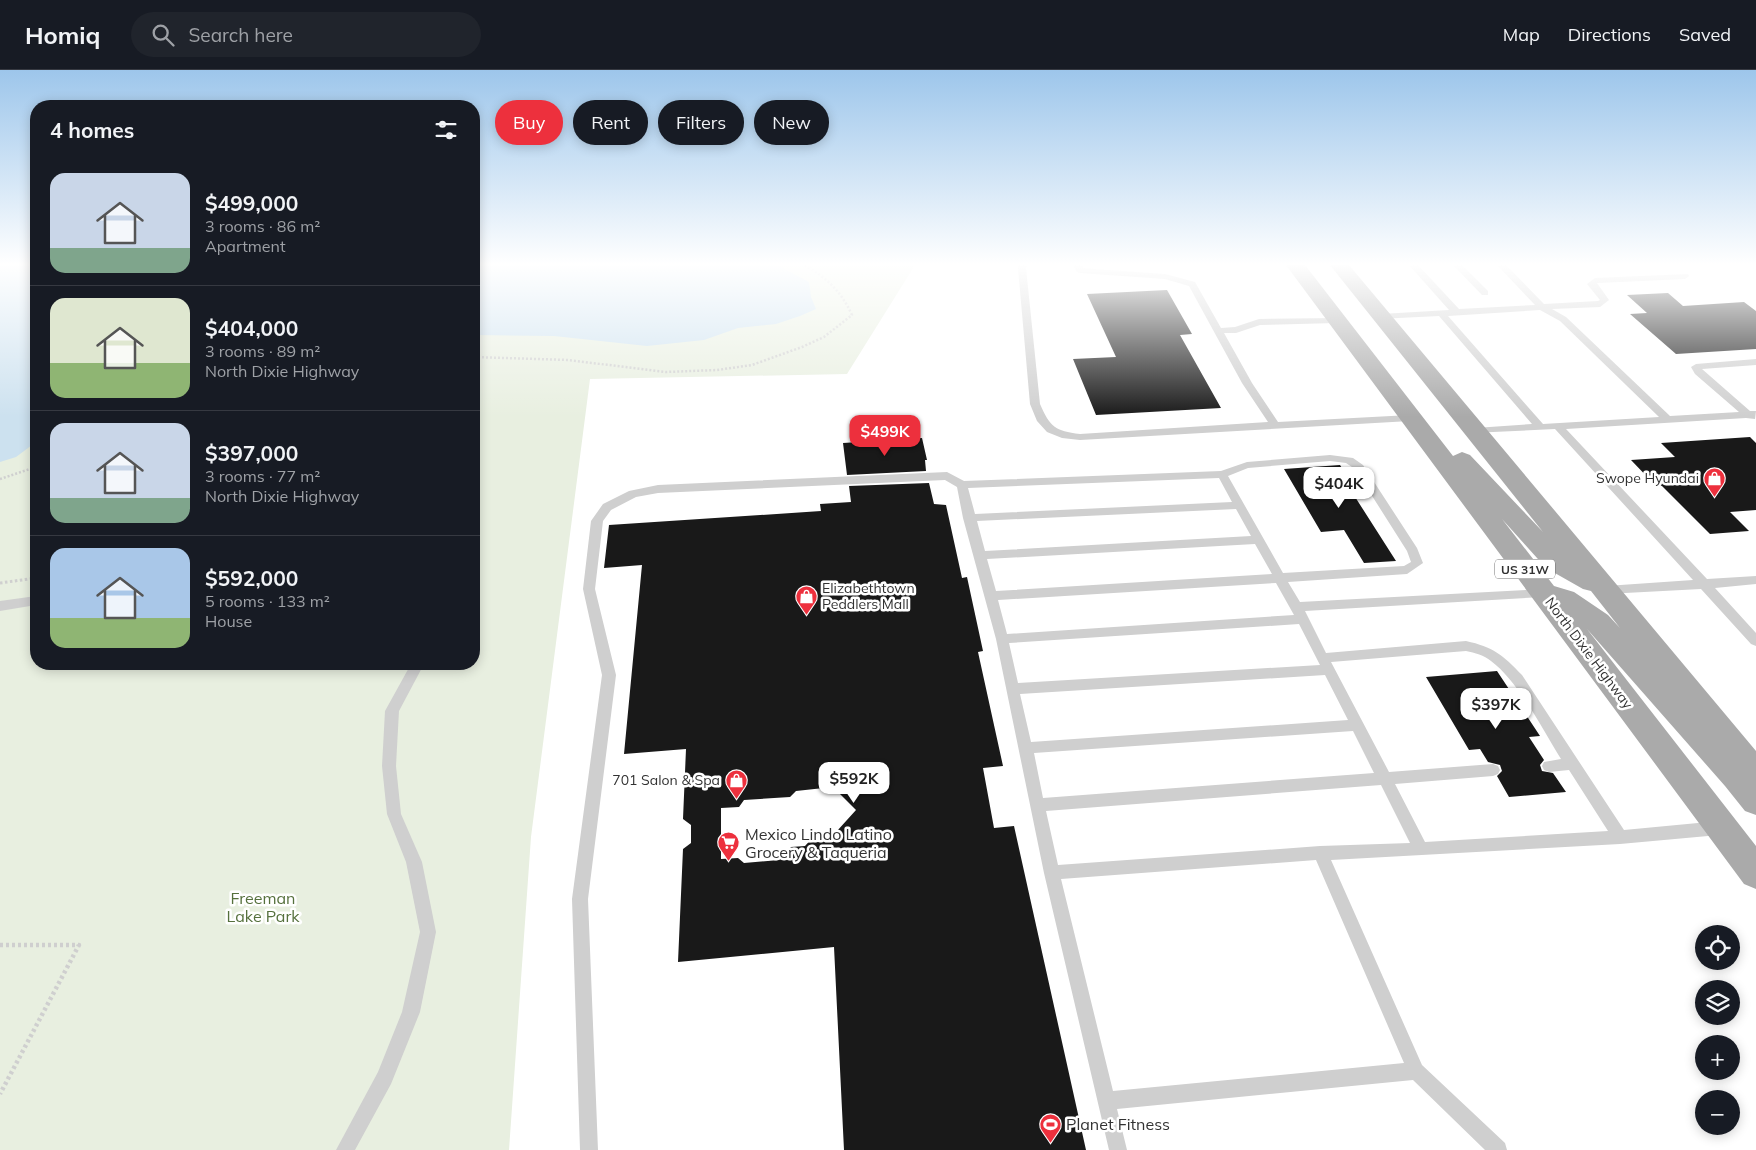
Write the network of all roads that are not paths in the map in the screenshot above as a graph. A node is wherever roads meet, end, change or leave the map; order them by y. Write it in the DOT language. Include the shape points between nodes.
graph roads {
  1 [pos="1027,315"];
  2 [pos="1209,315"];
  3 [pos="1333,315"];
  4 [pos="1393,315"];
  5 [pos="1443,315"];
  6 [pos="1557,315"];
  7 [pos="1381,316"];
  8 [pos="1340,325"];
  9 [pos="1218,331"];
  10 [pos="1756,362"];
  11 [pos="1744,363"];
  12 [pos="1756,373"];
  13 [pos="1754,416"];
  14 [pos="1410,418"];
  15 [pos="1668,420"];
  16 [pos="1275,425"];
  17 [pos="1559,427"];
  18 [pos="1541,428"];
  19 [pos="1475,431"];
  20 [pos="1509,473"];
  21 [pos="1222,474"];
  22 [pos="962,486"];
  23 [pos="1240,506"];
  24 [pos="969,518"];
  25 [pos="1259,540"];
  26 [pos="980,555"];
  27 [pos="1280,578"];
  28 [pos="1756,580"];
  29 [pos="1704,584"];
  30 [pos="1606,590"];
  31 [pos="1543,593"];
  32 [pos="990,596"];
  33 [pos="30,601"];
  34 [pos="0,606"];
  35 [pos="1299,613"];
  36 [pos="1002,639"];
  37 [pos="1756,642"];
  38 [pos="1325,664"];
  39 [pos="414,670"];
  40 [pos="1013,689"];
  41 [pos="1357,726"];
  42 [pos="1026,748"];
  43 [pos="1572,764"];
  44 [pos="1549,766"];
  45 [pos="1493,770"];
  46 [pos="1756,774"];
  47 [pos="1385,778"];
  48 [pos="1756,801"];
  49 [pos="1038,805"];
  50 [pos="1722,828"];
  51 [pos="1620,837"];
  52 [pos="1421,849"];
  53 [pos="1320,853"];
  54 [pos="1052,873"];
  55 [pos="1756,873"];
  56 [pos="1416,1071"];
  57 [pos="1107,1101"];
  58 [pos="345,1150"];
  59 [pos="589,1150"];
  60 [pos="1118,1150"];
  61 [pos="1498,1150"];
  1 -- 16 [label="lane" via="1035,404 1042,424 1058,435 1080,437"];
  2 -- 9 [label="lane"];
  3 -- 8 [label="main road, North Dixie Highway / US 31W"];
  4 -- 7 [label="lane"];
  5 -- 18 [label="lane"];
  6 -- 15 [label="lane"];
  7 -- 19 [label="main road, US 31W"];
  8 -- 9 [label="lane" via="1259,322 1236,330"];
  8 -- 14 [label="main road, North Dixie Highway / US 31W"];
  8 -- 20 [label="main road" via="1369,329 1384,342 1478,456"];
  8 -- 30 [label="main road" via="1367,341 1445,441 1555,561"];
  9 -- 16 [label="lane"];
  10 -- 11 [label="lane"];
  11 -- 12 [label="lane"];
  11 -- 13 [label="lane" via="1696,367 1698,372"];
  13 -- 15 [label="lane"];
  14 -- 16 [label="lane"];
  14 -- 31 [label="main road, North Dixie Highway / US 31W"];
  15 -- 17 [label="lane"];
  17 -- 18 [label="lane"];
  17 -- 29 [label="lane"];
  18 -- 19 [label="lane"];
  19 -- 20 [label="main road, US 31W"];
  20 -- 30 [label="main road, US 31W"];
  21 -- 22 [label="lane"];
  21 -- 23 [label="lane"];
  21 -- 27 [label="lane" via="1247,465 1330,458 1349,460 1359,468 1413,551 1417,563 1407,570"];
  22 -- 24 [label="lane"];
  22 -- 59 [label="lane" via="947,476 658,489 634,494 607,507 597,521 589,589 609,675 580,899"];
  23 -- 24 [label="lane"];
  23 -- 25 [label="lane"];
  24 -- 26 [label="lane"];
  25 -- 26 [label="lane"];
  25 -- 27 [label="lane"];
  26 -- 32 [label="lane"];
  27 -- 32 [label="lane"];
  27 -- 35 [label="lane"];
  28 -- 29 [label="lane"];
  29 -- 30 [label="lane"];
  29 -- 37 [label="lane"];
  30 -- 46 [label="main road, US 31W"];
  31 -- 35 [label="lane"];
  31 -- 48 [label="main road" via="1564,599 1598,622"];
  31 -- 50 [label="main road, North Dixie Highway / US 31W"];
  32 -- 36 [label="lane"];
  33 -- 34 [label="lane"];
  35 -- 36 [label="lane"];
  35 -- 38 [label="lane"];
  36 -- 40 [label="lane"];
  38 -- 40 [label="lane"];
  38 -- 41 [label="lane"];
  38 -- 43 [label="lane" via="1466,646 1482,649 1497,656 1517,679"];
  39 -- 58 [label="lane" via="392,711 389,766 394,814 414,862 428,932 408,1020 386,1078"];
  40 -- 42 [label="lane"];
  41 -- 42 [label="lane"];
  41 -- 47 [label="lane"];
  42 -- 49 [label="lane"];
  43 -- 44 [label="lane"];
  43 -- 51 [label="lane"];
  45 -- 47 [label="lane"];
  47 -- 49 [label="lane"];
  47 -- 52 [label="lane"];
  49 -- 54 [label="lane"];
  50 -- 51 [label="lane"];
  50 -- 55 [label="main road, North Dixie Highway / US 31W"];
  51 -- 52 [label="lane"];
  52 -- 53 [label="lane"];
  53 -- 54 [label="lane"];
  53 -- 56 [label="lane"];
  54 -- 57 [label="lane"];
  56 -- 57 [label="lane"];
  56 -- 61 [label="lane"];
  57 -- 60 [label="lane"];
}
